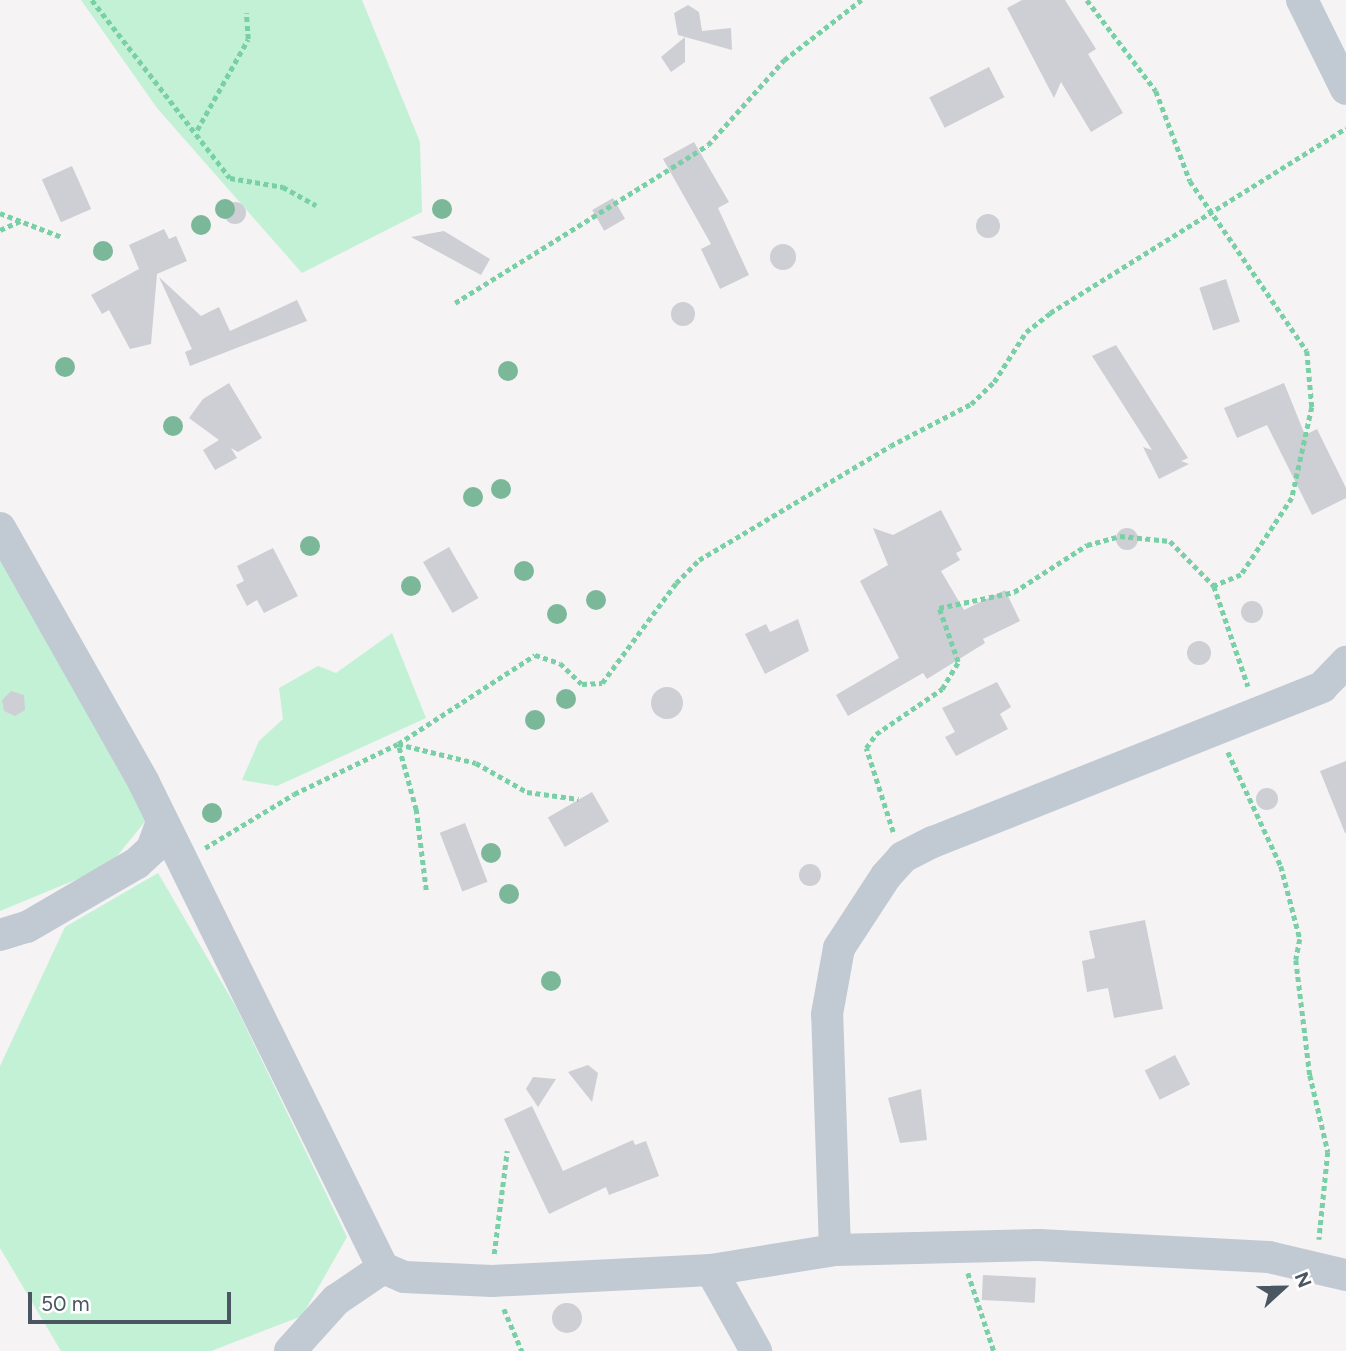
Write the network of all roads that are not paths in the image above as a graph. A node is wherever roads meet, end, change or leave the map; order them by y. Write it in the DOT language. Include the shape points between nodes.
graph roads {
  1 [pos="1302,0"];
  2 [pos="1346,89"];
  3 [pos="0,528"];
  4 [pos="1346,662"];
  5 [pos="162,821"];
  6 [pos="0,935"];
  7 [pos="835,1250"];
  8 [pos="383,1268"];
  9 [pos="711,1270"];
  10 [pos="1346,1275"];
  11 [pos="290,1351"];
  12 [pos="756,1351"];
  1 -- 2 [label="street"];
  3 -- 5 [label="street"];
  4 -- 7 [label="street" via="1322,687 903,857 861,906 839,948 827,1014"];
  5 -- 6 [label="street" via="152,849 137,863 27,927"];
  5 -- 8 [label="street"];
  7 -- 9 [label="street"];
  7 -- 10 [label="street" via="1039,1245 1184,1251 1312,1264"];
  8 -- 9 [label="street" via="404,1277 492,1281"];
  8 -- 11 [label="street" via="336,1300"];
  9 -- 12 [label="street"];
}
